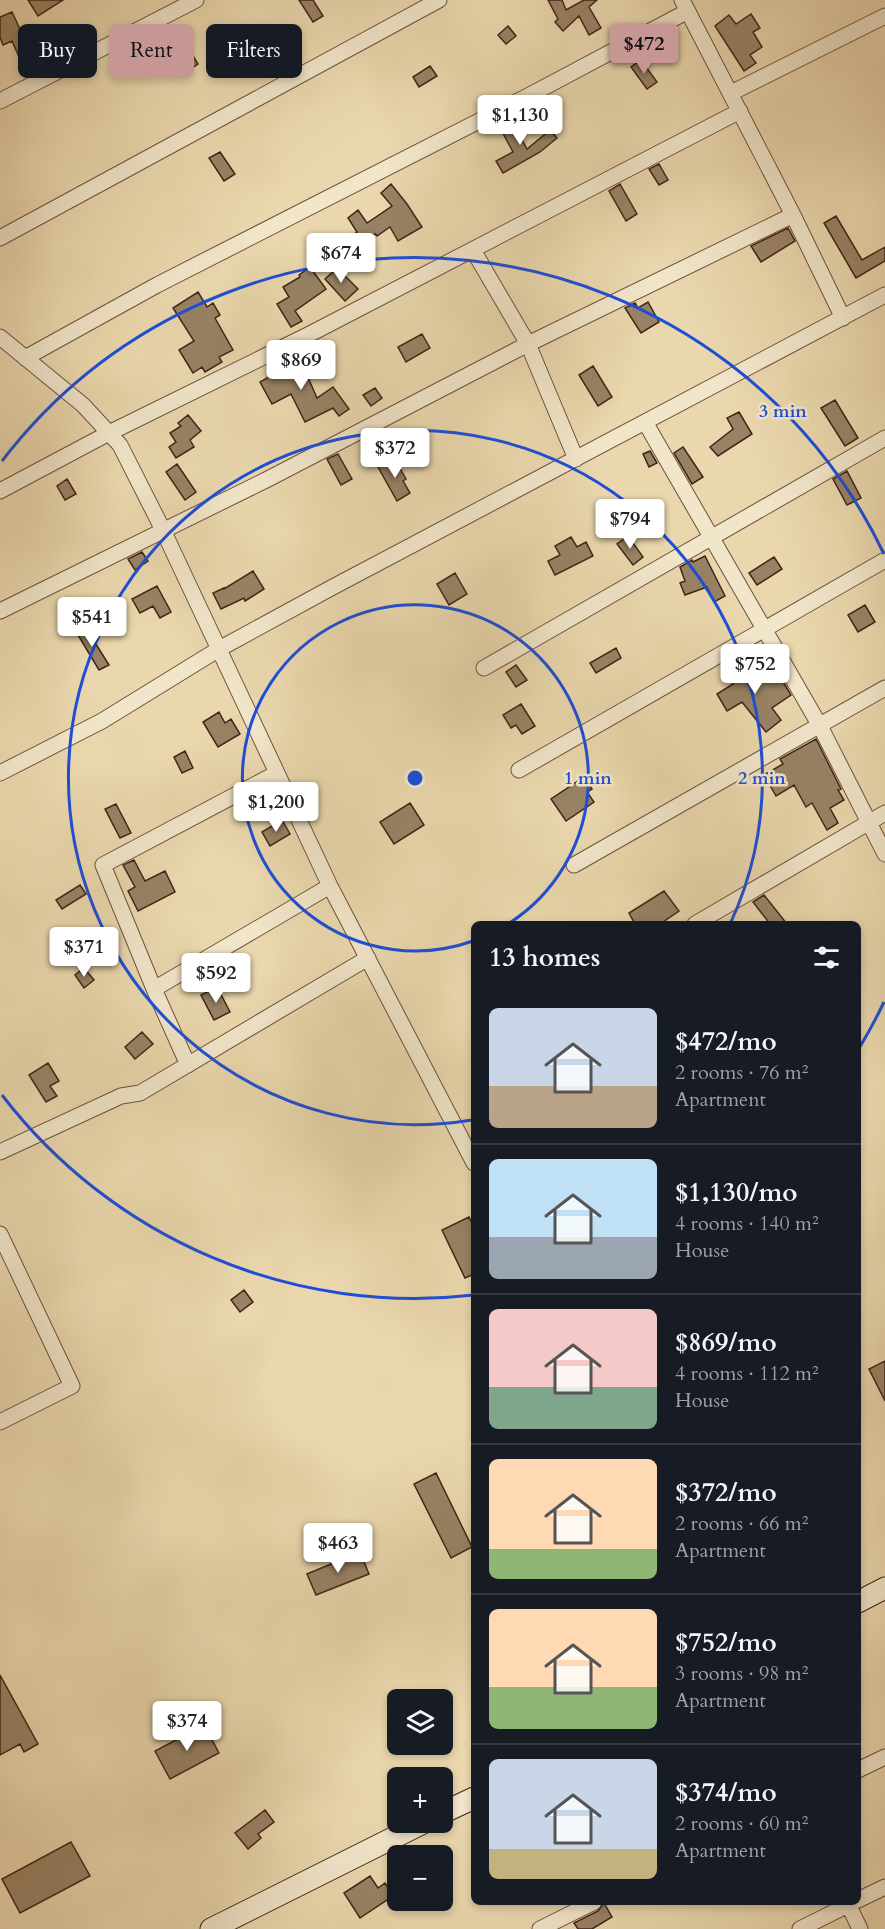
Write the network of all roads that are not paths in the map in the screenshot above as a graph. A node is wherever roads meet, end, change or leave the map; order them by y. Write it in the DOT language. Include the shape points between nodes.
graph roads {
  1 [pos="196,0"];
  2 [pos="439,0"];
  3 [pos="685,5"];
  4 [pos="885,16"];
  5 [pos="731,93"];
  6 [pos="0,101"];
  7 [pos="740,111"];
  8 [pos="794,215"];
  9 [pos="0,238"];
  10 [pos="473,250"];
  11 [pos="885,295"];
  12 [pos="843,318"];
  13 [pos="0,338"];
  14 [pos="528,344"];
  15 [pos="25,358"];
  16 [pos="645,422"];
  17 [pos="109,433"];
  18 [pos="885,438"];
  19 [pos="576,459"];
  20 [pos="0,491"];
  21 [pos="163,530"];
  22 [pos="712,536"];
  23 [pos="885,560"];
  24 [pos="0,611"];
  25 [pos="766,629"];
  26 [pos="219,649"];
  27 [pos="484,668"];
  28 [pos="885,688"];
  29 [pos="820,726"];
  30 [pos="519,770"];
  31 [pos="0,773"];
  32 [pos="277,773"];
  33 [pos="885,813"];
  34 [pos="869,823"];
  35 [pos="885,854"];
  36 [pos="574,865"];
  37 [pos="330,886"];
  38 [pos="700,921"];
  39 [pos="368,958"];
  40 [pos="154,989"];
  41 [pos="188,1065"];
  42 [pos="0,1152"];
  43 [pos="471,1156"];
  44 [pos="0,1234"];
  45 [pos="4,1251"];
  46 [pos="0,1422"];
  47 [pos="885,1588"];
  48 [pos="861,1600"];
  49 [pos="885,1757"];
  50 [pos="861,1769"];
  51 [pos="471,1800"];
  52 [pos="453,1808"];
  53 [pos="402,1833"];
  54 [pos="885,1887"];
  55 [pos="861,1898"];
  56 [pos="588,1905"];
  57 [pos="846,1905"];
  58 [pos="853,1905"];
  59 [pos="212,1929"];
  60 [pos="540,1929"];
  61 [pos="800,1929"];
  62 [pos="860,1929"];
  1 -- 6 [label="street"];
  2 -- 9 [label="street"];
  3 -- 5 [label="street"];
  3 -- 15 [label="street" via="537,91 157,285"];
  4 -- 5 [label="street"];
  5 -- 7 [label="street"];
  7 -- 8 [label="street"];
  7 -- 10 [label="street"];
  8 -- 12 [label="street"];
  8 -- 14 [label="street"];
  10 -- 14 [label="street"];
  10 -- 17 [label="street"];
  11 -- 12 [label="street"];
  12 -- 16 [label="street"];
  13 -- 15 [label="street"];
  14 -- 19 [label="street"];
  14 -- 21 [label="street"];
  15 -- 17 [label="street" via="83,405"];
  16 -- 19 [label="street"];
  16 -- 22 [label="street"];
  17 -- 20 [label="street"];
  17 -- 21 [label="street" via="120,445"];
  18 -- 22 [label="street"];
  19 -- 26 [label="street"];
  21 -- 24 [label="street"];
  21 -- 26 [label="street"];
  22 -- 25 [label="street"];
  22 -- 27 [label="street"];
  23 -- 25 [label="street"];
  25 -- 29 [label="street"];
  25 -- 30 [label="street"];
  26 -- 31 [label="street" via="102,721"];
  26 -- 32 [label="street"];
  28 -- 29 [label="street"];
  29 -- 34 [label="street"];
  29 -- 36 [label="street"];
  32 -- 37 [label="street"];
  32 -- 40 [label="street" via="103,866"];
  33 -- 34 [label="street"];
  34 -- 35 [label="street"];
  34 -- 38 [label="street"];
  37 -- 39 [label="street"];
  37 -- 40 [label="street"];
  39 -- 41 [label="street"];
  39 -- 43 [label="street"];
  40 -- 41 [label="street"];
  41 -- 42 [label="street" via="140,1093 121,1096"];
  44 -- 45 [label="street"];
  45 -- 46 [label="street" via="72,1386"];
  47 -- 48 [label="main road"];
  49 -- 50 [label="street"];
  51 -- 52 [label="main road"];
  53 -- 59 [label="main road"];
  54 -- 55 [label="street"];
  56 -- 60 [label="street"];
  57 -- 61 [label="street"];
  58 -- 62 [label="street"];
}
